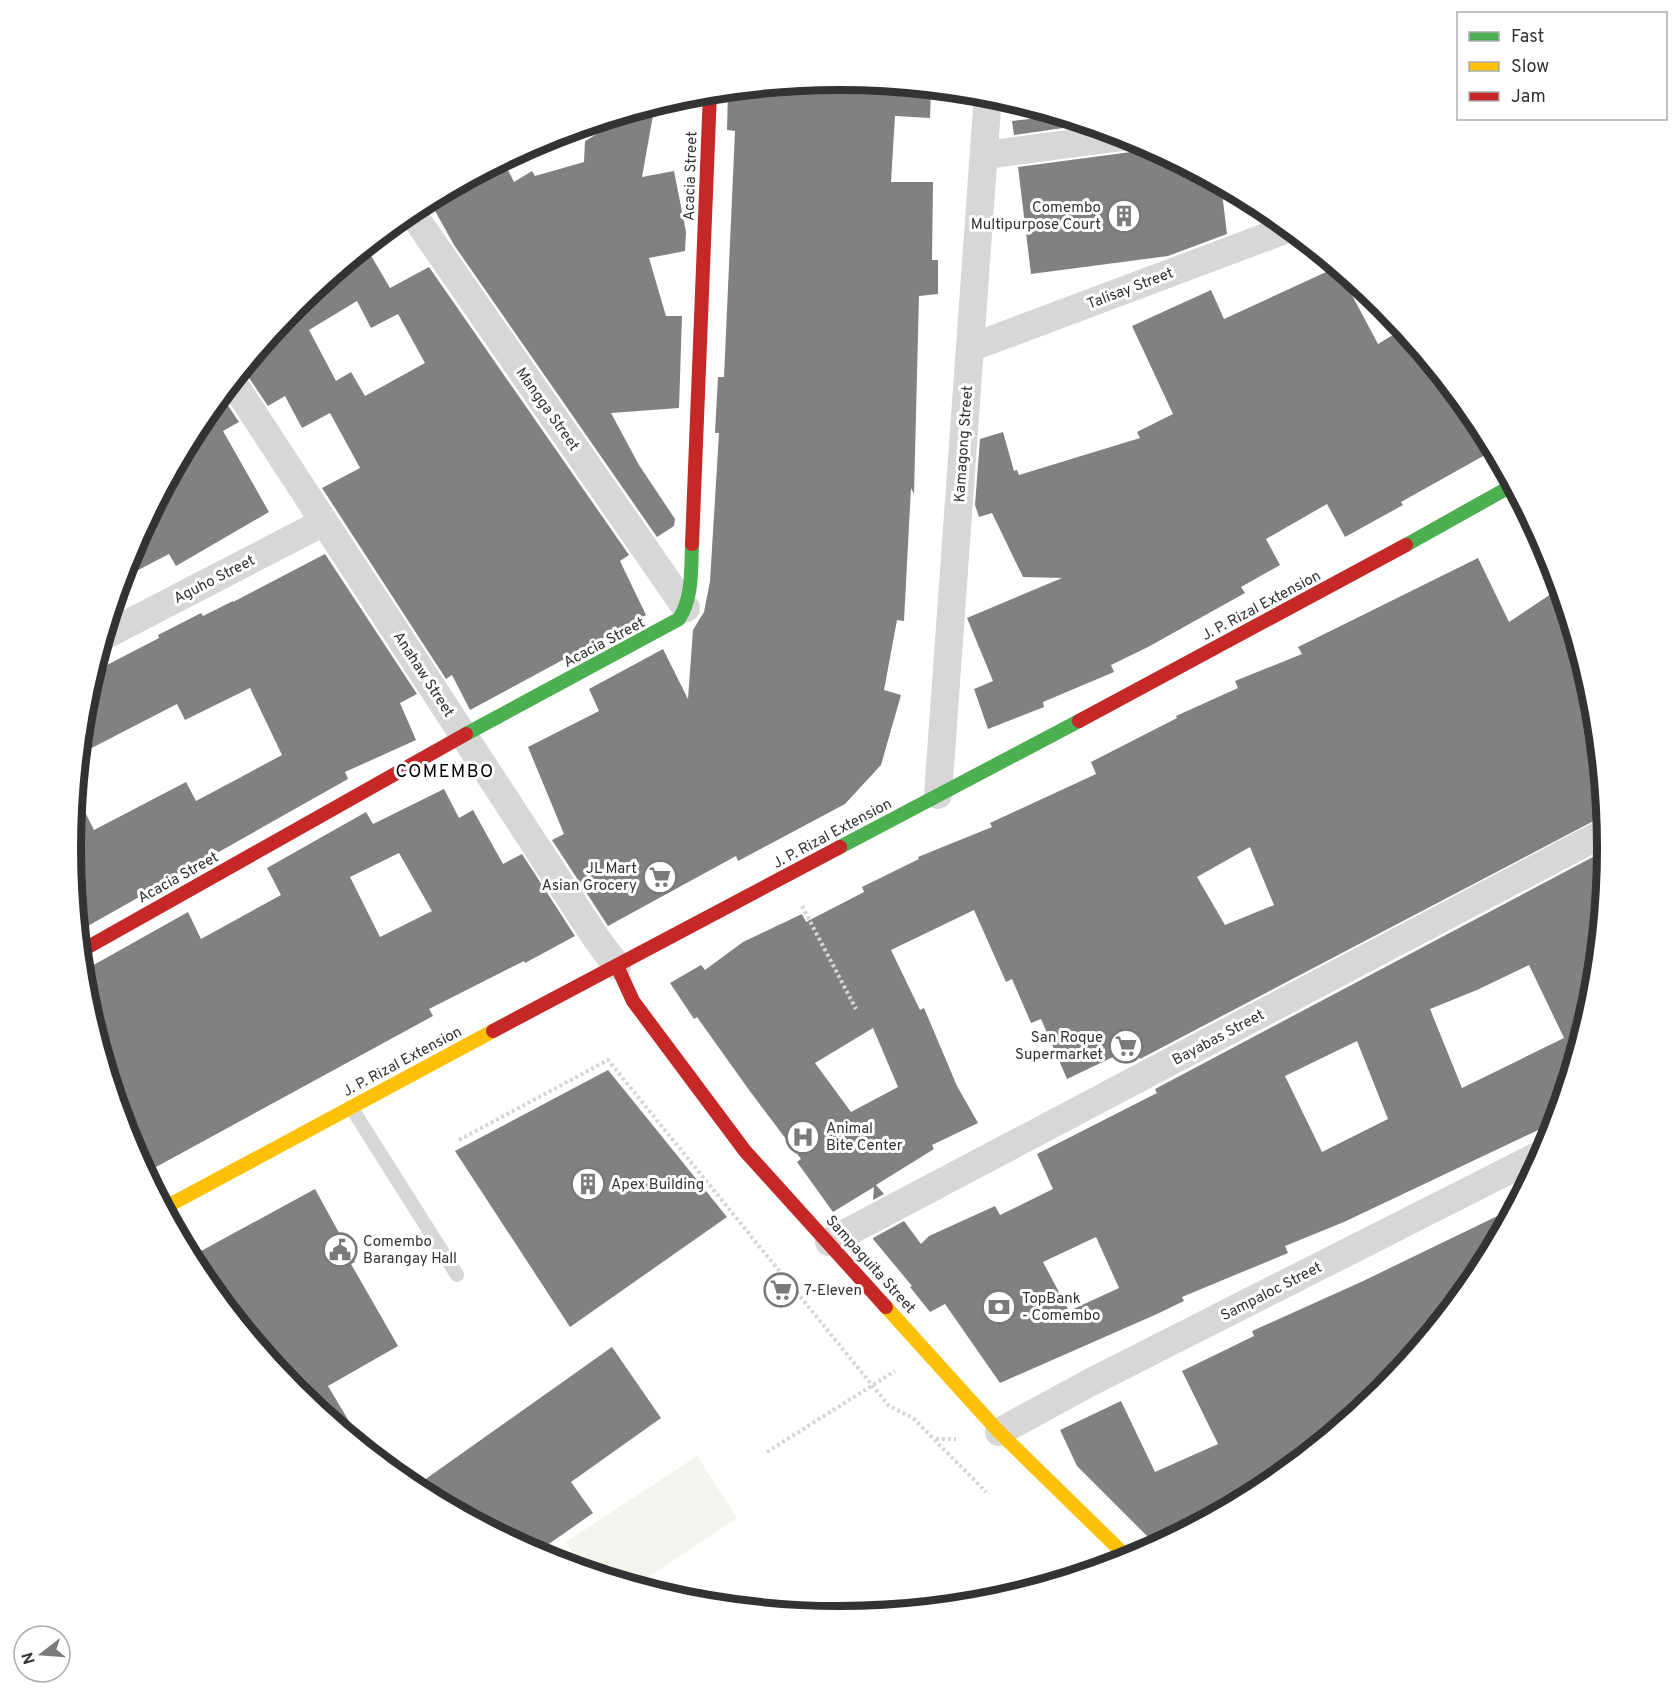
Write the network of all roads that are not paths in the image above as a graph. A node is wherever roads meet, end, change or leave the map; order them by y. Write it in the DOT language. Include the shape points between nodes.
graph roads {
  1 [pos="710,101"];
  2 [pos="987,104"];
  3 [pos="1107,139"];
  4 [pos="985,154"];
  5 [pos="416,219"];
  6 [pos="1281,231"];
  7 [pos="970,348"];
  8 [pos="237,388"];
  9 [pos="1507,489"];
  10 [pos="324,522"];
  11 [pos="686,608"];
  12 [pos="113,631"];
  13 [pos="464,735"];
  14 [pos="938,795"];
  15 [pos="1598,836"];
  16 [pos="87,948"];
  17 [pos="617,966"];
  18 [pos="351,1106"];
  19 [pos="1531,1159"];
  20 [pos="171,1204"];
  21 [pos="829,1242"];
  22 [pos="457,1275"];
  23 [pos="999,1432"];
  24 [pos="1122,1552"];
  1 -- 11 [label="street, Acacia Street" via="691,568"];
  2 -- 4 [label="street, Kamagong Street"];
  3 -- 4 [label="street"];
  4 -- 7 [label="street, Kamagong Street"];
  5 -- 11 [label="street, Mangga Street"];
  6 -- 7 [label="street, Talisay Street"];
  7 -- 14 [label="street, Kamagong Street"];
  8 -- 10 [label="street, Anahaw Street"];
  9 -- 14 [label="street, J. P. Rizal Extension" via="1356,574"];
  10 -- 12 [label="street, Aguho Street"];
  10 -- 13 [label="street, Anahaw Street"];
  11 -- 13 [label="street, Acacia Street" via="673,624"];
  13 -- 16 [label="street, Acacia Street"];
  13 -- 17 [label="street, Anahaw Street"];
  14 -- 17 [label="street, J. P. Rizal Extension"];
  15 -- 21 [label="street, Bayabas Street"];
  17 -- 18 [label="street, J. P. Rizal Extension"];
  17 -- 21 [label="street, Sampaguita Street" via="633,1001 745,1151"];
  18 -- 20 [label="street, J. P. Rizal Extension"];
  18 -- 22 [label="lane"];
  19 -- 23 [label="street, Sampaloc Street"];
  21 -- 23 [label="street, Sampaguita Street"];
  23 -- 24 [label="street, Sampaguita Street"];
}
